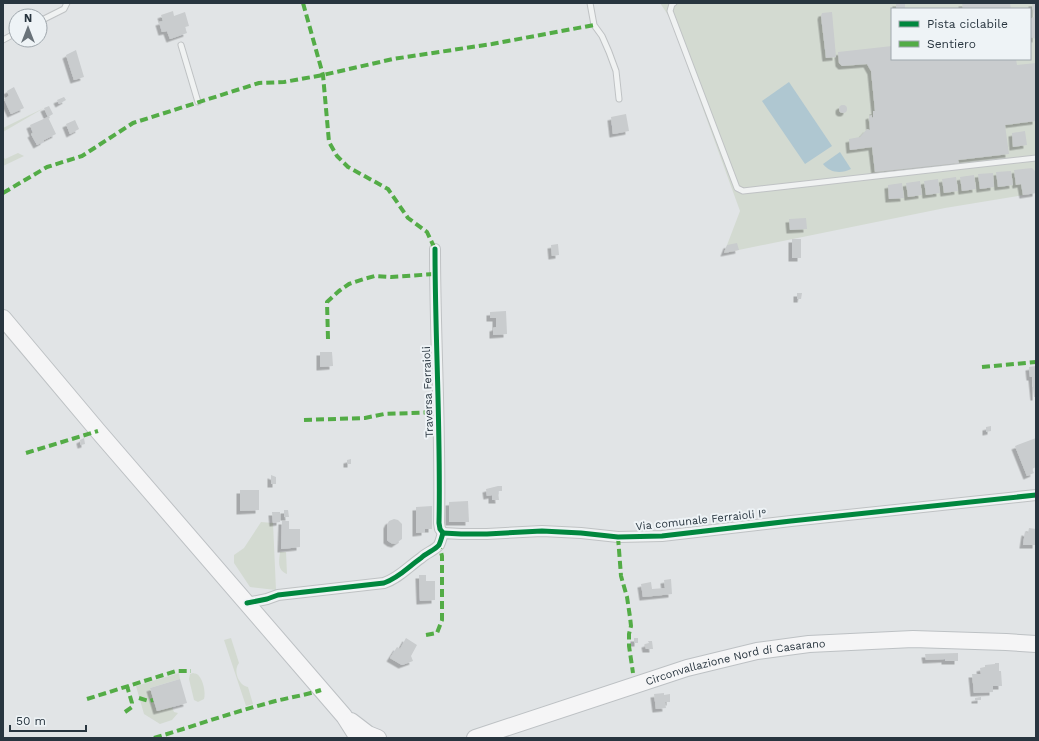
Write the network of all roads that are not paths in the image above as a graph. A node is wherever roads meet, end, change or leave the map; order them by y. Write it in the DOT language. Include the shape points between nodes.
graph roads {
  1 [pos="67,3"];
  2 [pos="590,3"];
  3 [pos="674,3"];
  4 [pos="48,17"];
  5 [pos="181,45"];
  6 [pos="619,99"];
  7 [pos="198,102"];
  8 [pos="1036,158"];
  9 [pos="435,250"];
  10 [pos="3,318"];
  11 [pos="1036,495"];
  12 [pos="443,532"];
  13 [pos="247,603"];
  14 [pos="1036,638"];
  15 [pos="1006,642"];
  16 [pos="1036,644"];
  17 [pos="344,716"];
  18 [pos="358,738"];
  19 [pos="378,738"];
  20 [pos="475,738"];
  1 -- 4 [label="lane" via="64,9"];
  2 -- 6 [label="lane" via="594,25 602,36 616,71"];
  3 -- 8 [label="lane" via="670,11 737,188 743,191"];
  5 -- 7 [label="lane"];
  9 -- 12 [label="street, Traversa Ferraioli" via="440,463 438,523"];
  10 -- 13 [label="main road"];
  11 -- 12 [label="street, Via comunale Ferraioli I°" via="662,536 618,538 542,531 487,534"];
  12 -- 13 [label="street" via="436,548 398,577 384,583 278,595"];
  13 -- 17 [label="main road"];
  14 -- 15 [label="main road, Circonvallazione Nord di Casarano"];
  15 -- 16 [label="main road, Circonvallazione Nord di Casarano"];
  15 -- 20 [label="main road, Circonvallazione Nord di Casarano" via="913,639 808,644 757,651 687,668"];
  17 -- 18 [label="main road"];
  17 -- 19 [label="main road" via="368,734"];
}
